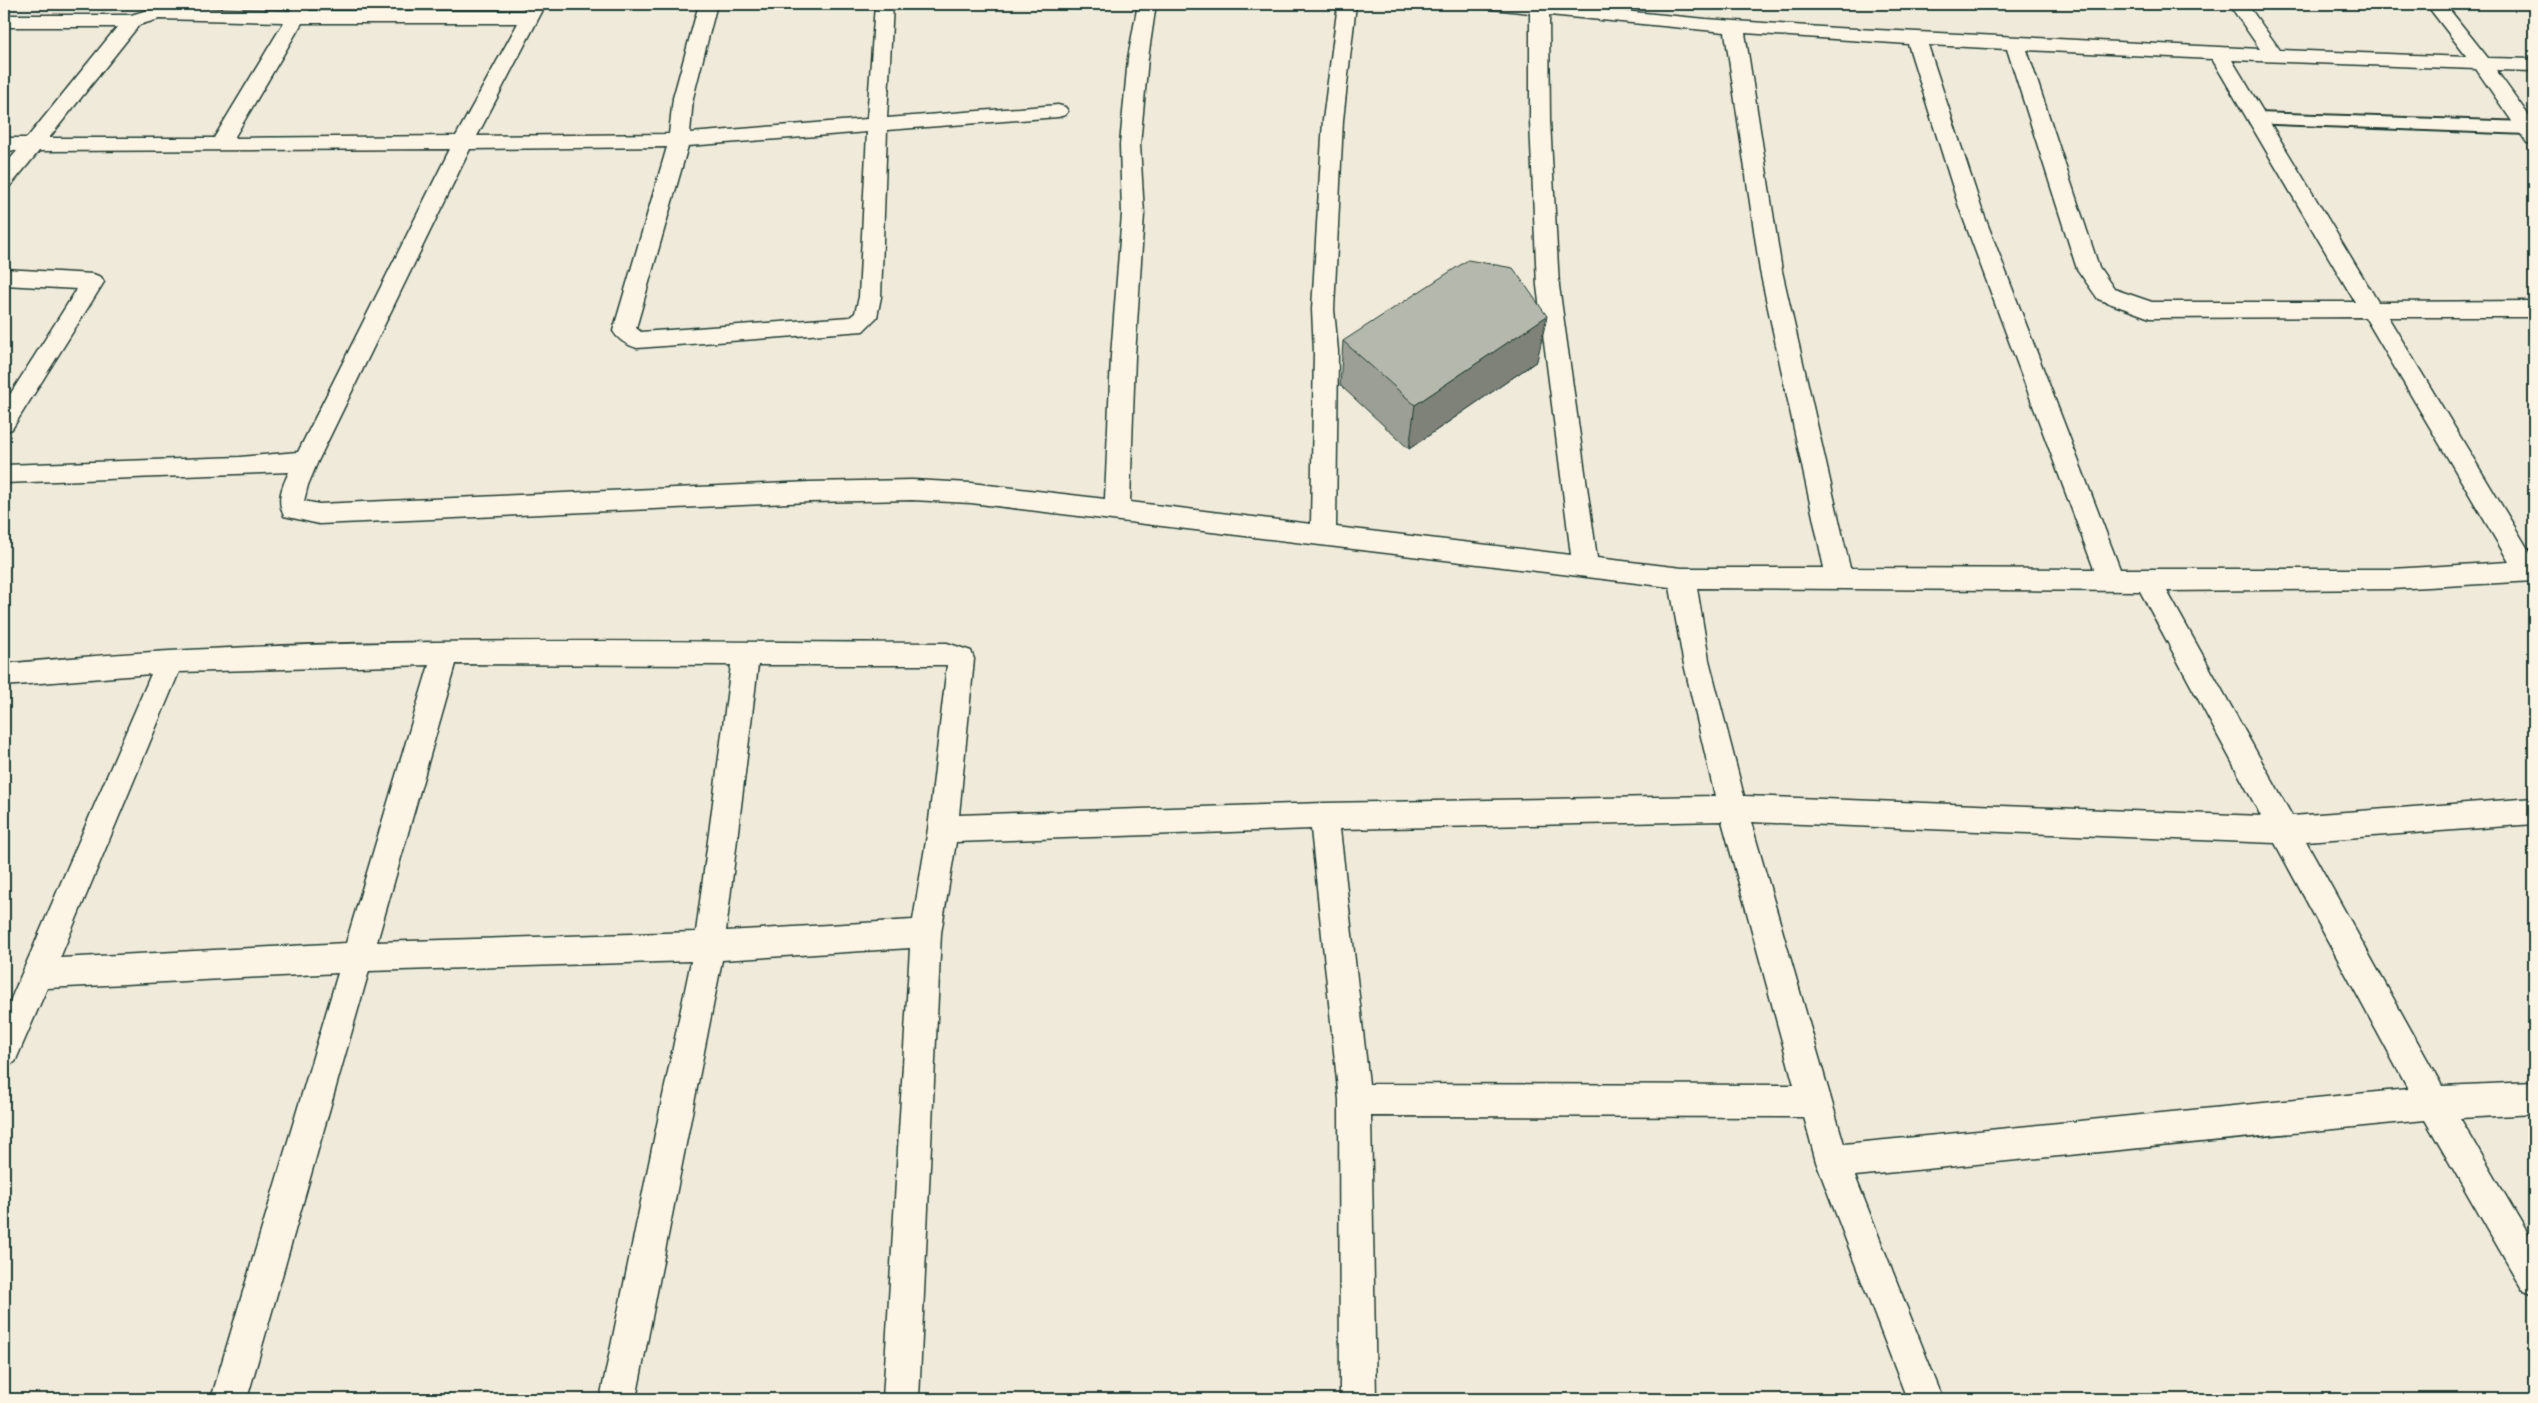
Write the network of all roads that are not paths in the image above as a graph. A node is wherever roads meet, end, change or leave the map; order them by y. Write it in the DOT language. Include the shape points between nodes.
graph roads {
  1 [pos="708,4"];
  2 [pos="884,4"];
  3 [pos="1148,4"];
  4 [pos="1347,4"];
  5 [pos="1491,4"];
  6 [pos="2238,4"];
  7 [pos="2435,4"];
  8 [pos="1540,8"];
  9 [pos="300,10"];
  10 [pos="533,10"];
  11 [pos="4,21"];
  12 [pos="132,21"];
  13 [pos="1734,26"];
  14 [pos="1916,39"];
  15 [pos="2015,43"];
  16 [pos="2218,53"];
  17 [pos="2274,56"];
  18 [pos="2482,63"];
  19 [pos="2534,65"];
  20 [pos="1058,111"];
  21 [pos="2257,119"];
  22 [pos="876,126"];
  23 [pos="2531,133"];
  24 [pos="679,140"];
  25 [pos="464,141"];
  26 [pos="4,144"];
  27 [pos="32,145"];
  28 [pos="220,145"];
  29 [pos="4,180"];
  30 [pos="4,277"];
  31 [pos="2534,309"];
  32 [pos="2371,310"];
  33 [pos="4,422"];
  34 [pos="306,461"];
  35 [pos="4,474"];
  36 [pos="1117,512"];
  37 [pos="1323,535"];
  38 [pos="1586,568"];
  39 [pos="2531,571"];
  40 [pos="1682,578"];
  41 [pos="1839,578"];
  42 [pos="2111,579"];
  43 [pos="2148,581"];
  44 [pos="446,653"];
  45 [pos="746,655"];
  46 [pos="170,662"];
  47 [pos="4,675"];
  48 [pos="1733,808"];
  49 [pos="2534,811"];
  50 [pos="1324,816"];
  51 [pos="943,829"];
  52 [pos="2285,830"];
  53 [pos="926,933"];
  54 [pos="709,946"];
  55 [pos="356,957"];
  56 [pos="38,974"];
  57 [pos="4,1050"];
  58 [pos="2534,1098"];
  59 [pos="1355,1100"];
  60 [pos="1816,1101"];
  61 [pos="2433,1103"];
  62 [pos="1833,1162"];
  63 [pos="2534,1277"];
  64 [pos="229,1399"];
  65 [pos="618,1399"];
  66 [pos="900,1399"];
  67 [pos="1358,1399"];
  68 [pos="1925,1399"];
  1 -- 24 [label="street" via="683,98"];
  2 -- 22 [label="street"];
  3 -- 36 [label="street" via="1138,58 1130,146 1132,214"];
  4 -- 37 [label="street" via="1333,120 1323,310 1326,351"];
  5 -- 8 [label="street"];
  6 -- 17 [label="street"];
  7 -- 18 [label="street"];
  8 -- 13 [label="street"];
  8 -- 38 [label="street" via="1540,121 1548,286"];
  9 -- 10 [label="street"];
  9 -- 12 [label="street" via="158,13"];
  9 -- 28 [label="street"];
  10 -- 25 [label="street"];
  11 -- 12 [label="street"];
  12 -- 27 [label="street"];
  13 -- 14 [label="street"];
  13 -- 41 [label="street" via="1771,271"];
  14 -- 15 [label="street"];
  14 -- 42 [label="street" via="1970,207"];
  15 -- 16 [label="street"];
  15 -- 32 [label="street" via="2088,269 2106,294 2150,310"];
  16 -- 17 [label="street"];
  16 -- 21 [label="street"];
  17 -- 18 [label="street"];
  18 -- 19 [label="street"];
  18 -- 23 [label="street"];
  20 -- 22 [label="street"];
  21 -- 23 [label="lane"];
  21 -- 32 [label="street"];
  22 -- 24 [label="street"];
  22 -- 24 [label="street" via="870,296 866,317 856,325 637,340 624,331 626,317"];
  24 -- 25 [label="street"];
  25 -- 28 [label="street"];
  25 -- 34 [label="street"];
  26 -- 27 [label="street"];
  27 -- 28 [label="street"];
  27 -- 29 [label="street"];
  30 -- 33 [label="street" via="93,282"];
  31 -- 32 [label="street"];
  32 -- 39 [label="street"];
  34 -- 35 [label="street"];
  34 -- 36 [label="street" via="291,504 300,512 319,514 912,490 971,493"];
  36 -- 37 [label="street"];
  37 -- 38 [label="street"];
  38 -- 40 [label="street"];
  39 -- 43 [label="street" via="2392,579"];
  40 -- 41 [label="street"];
  40 -- 48 [label="street" via="1696,660"];
  41 -- 42 [label="street"];
  42 -- 43 [label="street"];
  43 -- 52 [label="street"];
  44 -- 45 [label="street"];
  44 -- 46 [label="street"];
  44 -- 55 [label="street"];
  45 -- 51 [label="street" via="947,654 961,659"];
  45 -- 54 [label="street"];
  46 -- 47 [label="street"];
  46 -- 56 [label="street"];
  48 -- 50 [label="street"];
  48 -- 52 [label="street"];
  48 -- 60 [label="street"];
  49 -- 52 [label="street"];
  50 -- 51 [label="street"];
  50 -- 59 [label="street"];
  51 -- 53 [label="street"];
  52 -- 61 [label="street"];
  53 -- 54 [label="street"];
  53 -- 66 [label="street"];
  54 -- 55 [label="street"];
  54 -- 65 [label="street"];
  55 -- 56 [label="street"];
  55 -- 64 [label="street"];
  56 -- 57 [label="street"];
  58 -- 61 [label="street"];
  59 -- 60 [label="street"];
  59 -- 67 [label="street"];
  60 -- 62 [label="street"];
  61 -- 62 [label="street"];
  61 -- 63 [label="street"];
  62 -- 68 [label="street"];
}
